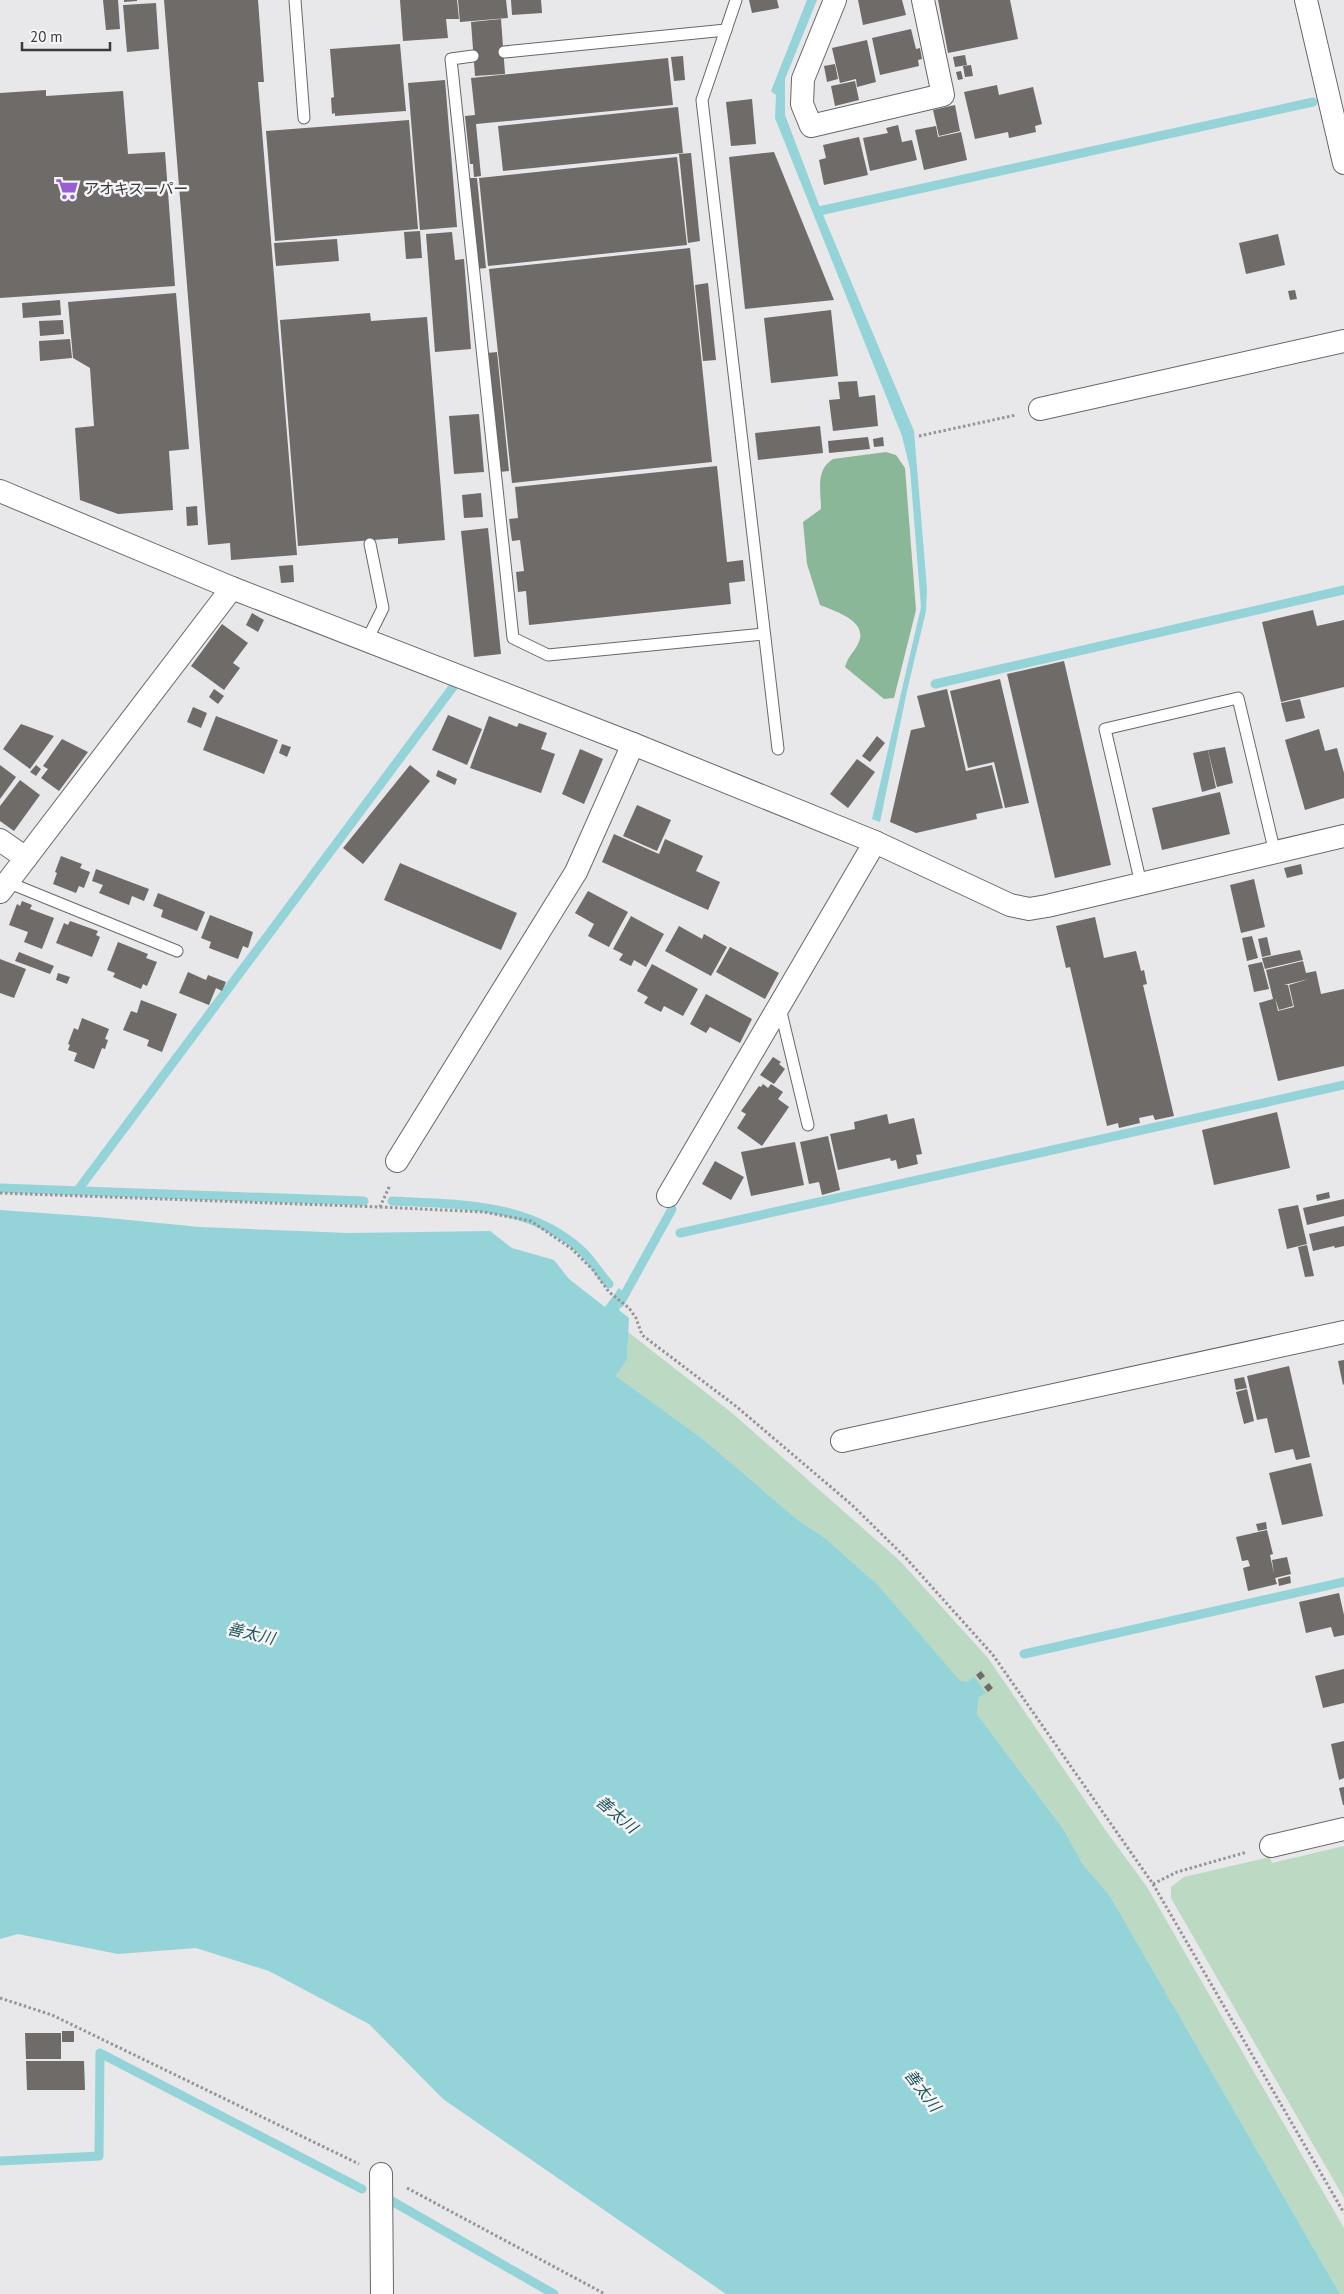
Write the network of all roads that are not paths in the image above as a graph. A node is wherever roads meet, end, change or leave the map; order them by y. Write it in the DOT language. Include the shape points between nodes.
graph roads {
  1 [pos="294,0"];
  2 [pos="736,0"];
  3 [pos="835,0"];
  4 [pos="923,0"];
  5 [pos="1306,0"];
  6 [pos="726,30"];
  7 [pos="504,52"];
  8 [pos="473,56"];
  9 [pos="304,118"];
  10 [pos="1344,164"];
  11 [pos="1344,341"];
  12 [pos="1040,409"];
  13 [pos="0,491"];
  14 [pos="370,544"];
  15 [pos="232,588"];
  16 [pos="764,634"];
  17 [pos="367,640"];
  18 [pos="633,744"];
  19 [pos="778,749"];
  20 [pos="1344,836"];
  21 [pos="0,840"];
  22 [pos="875,842"];
  23 [pos="1274,853"];
  24 [pos="26,858"];
  25 [pos="1141,884"];
  26 [pos="4,887"];
  27 [pos="177,952"];
  28 [pos="779,1006"];
  29 [pos="808,1125"];
  30 [pos="397,1161"];
  31 [pos="668,1196"];
  32 [pos="1344,1332"];
  33 [pos="842,1441"];
  34 [pos="1344,1829"];
  35 [pos="1271,1846"];
  36 [pos="381,2174"];
  37 [pos="382,2294"];
  1 -- 9 [label="lane"];
  2 -- 6 [label="lane"];
  3 -- 4 [label="street" via="803,79 802,104 811,126 943,95"];
  5 -- 10 [label="street"];
  6 -- 7 [label="lane"];
  6 -- 16 [label="lane" via="702,100"];
  8 -- 16 [label="lane" via="451,59 513,638 548,655"];
  11 -- 12 [label="street"];
  13 -- 15 [label="street"];
  14 -- 17 [label="lane" via="383,608"];
  15 -- 17 [label="street"];
  15 -- 24 [label="street"];
  16 -- 19 [label="lane"];
  17 -- 18 [label="street"];
  18 -- 22 [label="street"];
  18 -- 30 [label="street" via="576,872"];
  20 -- 23 [label="street"];
  21 -- 24 [label="street"];
  22 -- 25 [label="street" via="1010,905 1029,908"];
  22 -- 28 [label="street"];
  23 -- 25 [label="street"];
  23 -- 25 [label="lane" via="1238,698 1124,724 1105,729"];
  24 -- 26 [label="street"];
  26 -- 27 [label="lane"];
  28 -- 29 [label="lane"];
  28 -- 31 [label="street"];
  32 -- 33 [label="street"];
  34 -- 35 [label="street"];
  36 -- 37 [label="street"];
}
